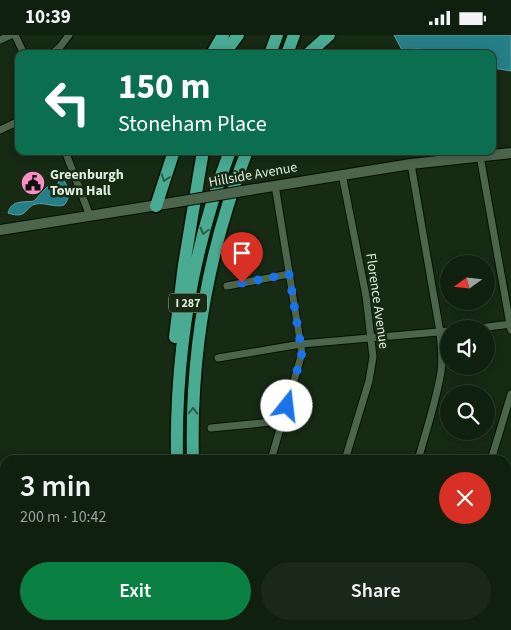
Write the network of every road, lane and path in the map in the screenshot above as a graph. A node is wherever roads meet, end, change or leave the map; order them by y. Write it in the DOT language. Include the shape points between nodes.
graph roads {
  1 [pos="11,35"];
  2 [pos="16,35"];
  3 [pos="69,35"];
  4 [pos="223,35"];
  5 [pos="238,35"];
  6 [pos="277,35"];
  7 [pos="294,35"];
  8 [pos="329,35"];
  9 [pos="0,40"];
  10 [pos="22,50"];
  11 [pos="57,50"];
  12 [pos="214,50"];
  13 [pos="227,50"];
  14 [pos="271,50"];
  15 [pos="288,50"];
  16 [pos="312,50"];
  17 [pos="15,123"];
  18 [pos="0,130"];
  19 [pos="511,153"];
  20 [pos="496,154"];
  21 [pos="67,155"];
  22 [pos="173,155"];
  23 [pos="201,155"];
  24 [pos="229,155"];
  25 [pos="246,155"];
  26 [pos="490,155"];
  27 [pos="480,156"];
  28 [pos="411,164"];
  29 [pos="342,174"];
  30 [pos="275,185"];
  31 [pos="156,205"];
  32 [pos="90,216"];
  33 [pos="0,230"];
  34 [pos="289,274"];
  35 [pos="226,286"];
  36 [pos="511,326"];
  37 [pos="495,327"];
  38 [pos="440,332"];
  39 [pos="372,339"];
  40 [pos="301,344"];
  41 [pos="218,358"];
  42 [pos="440,375"];
  43 [pos="511,394"];
  44 [pos="283,421"];
  45 [pos="211,428"];
  46 [pos="173,455"];
  47 [pos="177,455"];
  48 [pos="193,455"];
  49 [pos="273,455"];
  50 [pos="347,455"];
  51 [pos="419,455"];
  52 [pos="492,455"];
  1 -- 9 [label="street"];
  2 -- 10 [label="street"];
  3 -- 11 [label="street"];
  4 -- 12 [label="highway"];
  5 -- 13 [label="highway"];
  6 -- 14 [label="highway"];
  7 -- 15 [label="highway"];
  8 -- 16 [label="highway"];
  17 -- 18 [label="street"];
  19 -- 20 [label="main road, Hillside Avenue"];
  21 -- 32 [label="street"];
  22 -- 31 [label="highway, one-way"];
  23 -- 46 [label="highway" via="174,347 170,414"];
  24 -- 47 [label="highway, I 287, one-way" via="206,225 187,311 178,399"];
  48 -- 25 [label="highway, I 287, one-way" via="194,385 202,313 217,243"];
  26 -- 27 [label="main road, Hillside Avenue"];
  27 -- 28 [label="main road, Hillside Avenue"];
  27 -- 36 [label="street"];
  28 -- 29 [label="main road, Hillside Avenue"];
  28 -- 38 [label="street"];
  29 -- 30 [label="main road, Hillside Avenue"];
  29 -- 39 [label="street, Florence Avenue"];
  30 -- 31 [label="main road, Hillside Avenue, bridge"];
  30 -- 34 [label="street"];
  31 -- 32 [label="main road, Hillside Avenue"];
  32 -- 33 [label="main road, Hillside Avenue"];
  34 -- 35 [label="street"];
  34 -- 40 [label="street"];
  36 -- 37 [label="street"];
  38 -- 39 [label="street"];
  39 -- 40 [label="street"];
  39 -- 50 [label="street, Florence Avenue" via="369,381"];
  40 -- 41 [label="street"];
  40 -- 44 [label="street" via="300,362"];
  42 -- 51 [label="street"];
  43 -- 52 [label="street"];
  44 -- 45 [label="street"];
  44 -- 49 [label="street"];
}
